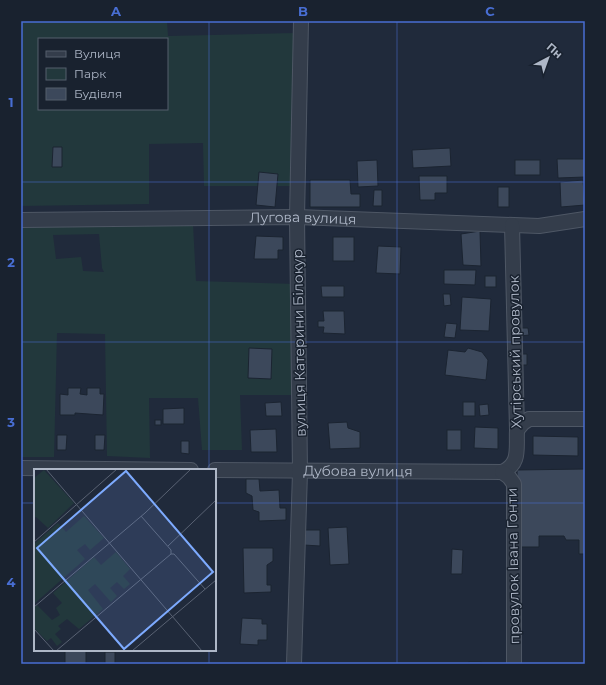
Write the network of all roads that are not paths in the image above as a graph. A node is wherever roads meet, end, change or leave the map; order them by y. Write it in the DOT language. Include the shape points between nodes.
graph roads {
  1 [pos="301,21"];
  2 [pos="297,217"];
  3 [pos="585,219"];
  4 [pos="21,220"];
  5 [pos="512,226"];
  6 [pos="585,419"];
  7 [pos="517,430"];
  8 [pos="21,468"];
  9 [pos="106,469"];
  10 [pos="216,470"];
  11 [pos="300,472"];
  12 [pos="502,472"];
  13 [pos="294,664"];
  14 [pos="514,664"];
  1 -- 2 [label="street, вулиця Катерини Білокур"];
  2 -- 4 [label="street, Лугова вулиця"];
  2 -- 5 [label="street, Лугова вулиця"];
  2 -- 11 [label="street, вулиця Катерини Білокур"];
  3 -- 5 [label="street, Лугова вулиця" via="539,226"];
  5 -- 7 [label="street, Хутірський провулок"];
  6 -- 7 [label="street" via="529,419"];
  7 -- 12 [label="street, Хутірський провулок" via="516,460 510,468"];
  8 -- 9 [label="street"];
  10 -- 11 [label="street, Дубова вулиця"];
  11 -- 12 [label="street, Дубова вулиця"];
  11 -- 13 [label="street, вулиця Катерини Білокур"];
  12 -- 14 [label="street, провулок Івана Гонти" via="514,484"];
}
